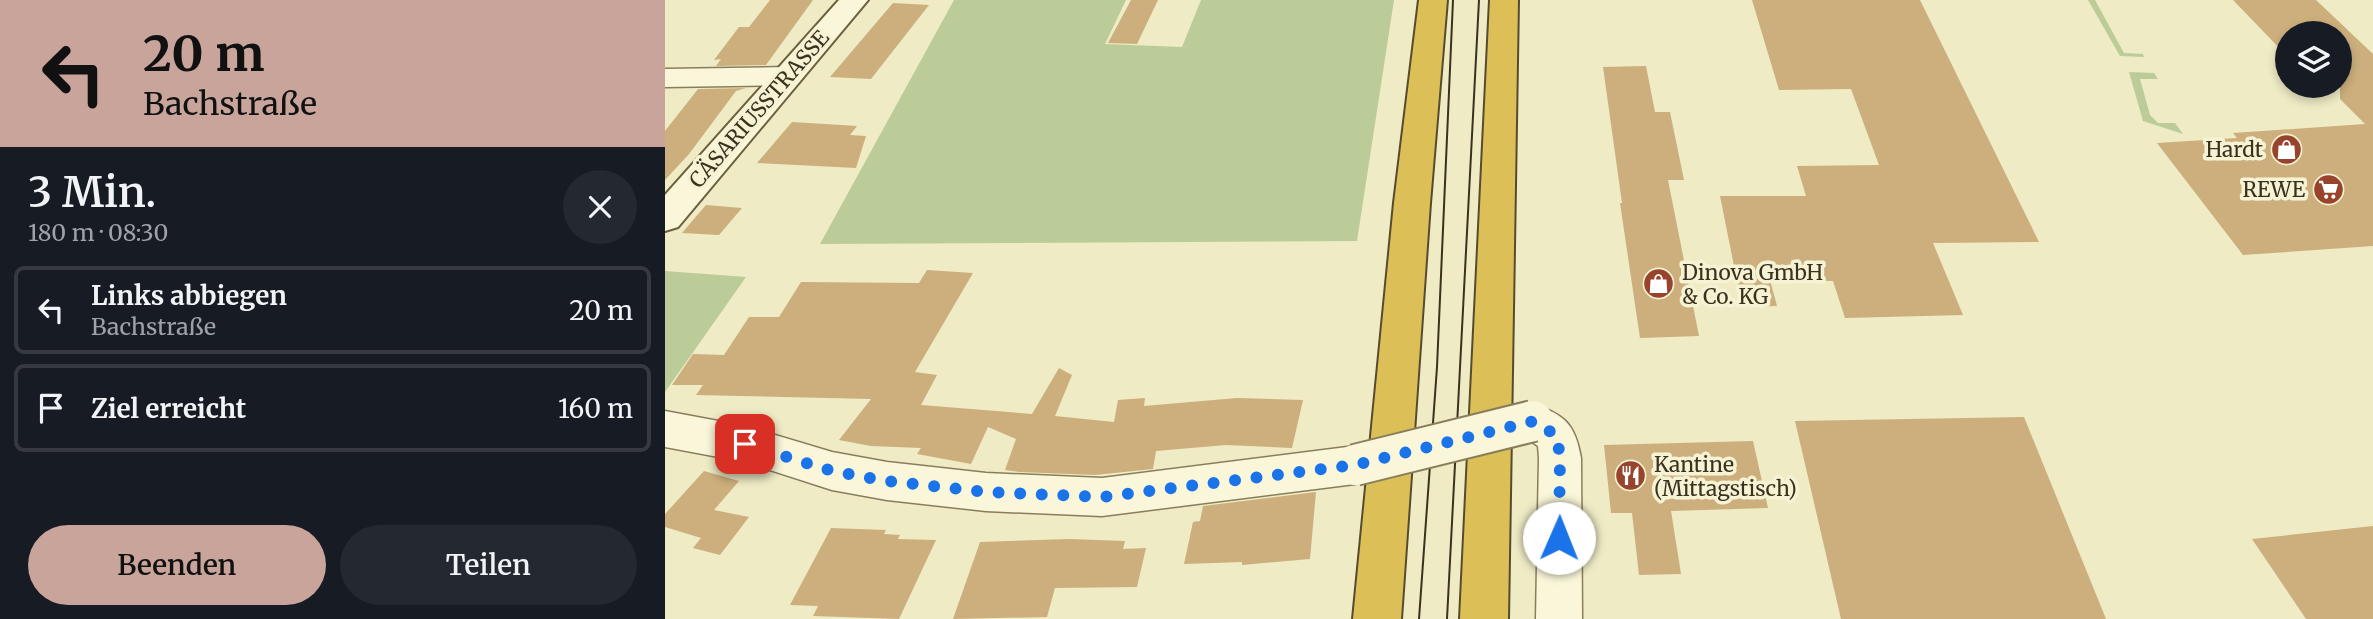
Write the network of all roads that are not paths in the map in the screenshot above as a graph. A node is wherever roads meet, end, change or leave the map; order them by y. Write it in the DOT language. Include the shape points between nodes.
graph roads {
  1 [pos="854,0"];
  2 [pos="1433,0"];
  3 [pos="1504,0"];
  4 [pos="788,76"];
  5 [pos="665,78"];
  6 [pos="665,218"];
  7 [pos="665,429"];
  8 [pos="1377,619"];
  9 [pos="1484,619"];
  10 [pos="1559,619"];
  1 -- 4 [label="main road, CÄSARIUSSTRASSE"];
  2 -- 8 [label="highway"];
  3 -- 9 [label="highway"];
  4 -- 5 [label="street"];
  4 -- 6 [label="main road, CÄSARIUSSTRASSE"];
  7 -- 10 [label="street, bridge" via="745,444 832,471 887,481 1102,497 1355,465 1534,421 1557,436 1560,458"];
}
